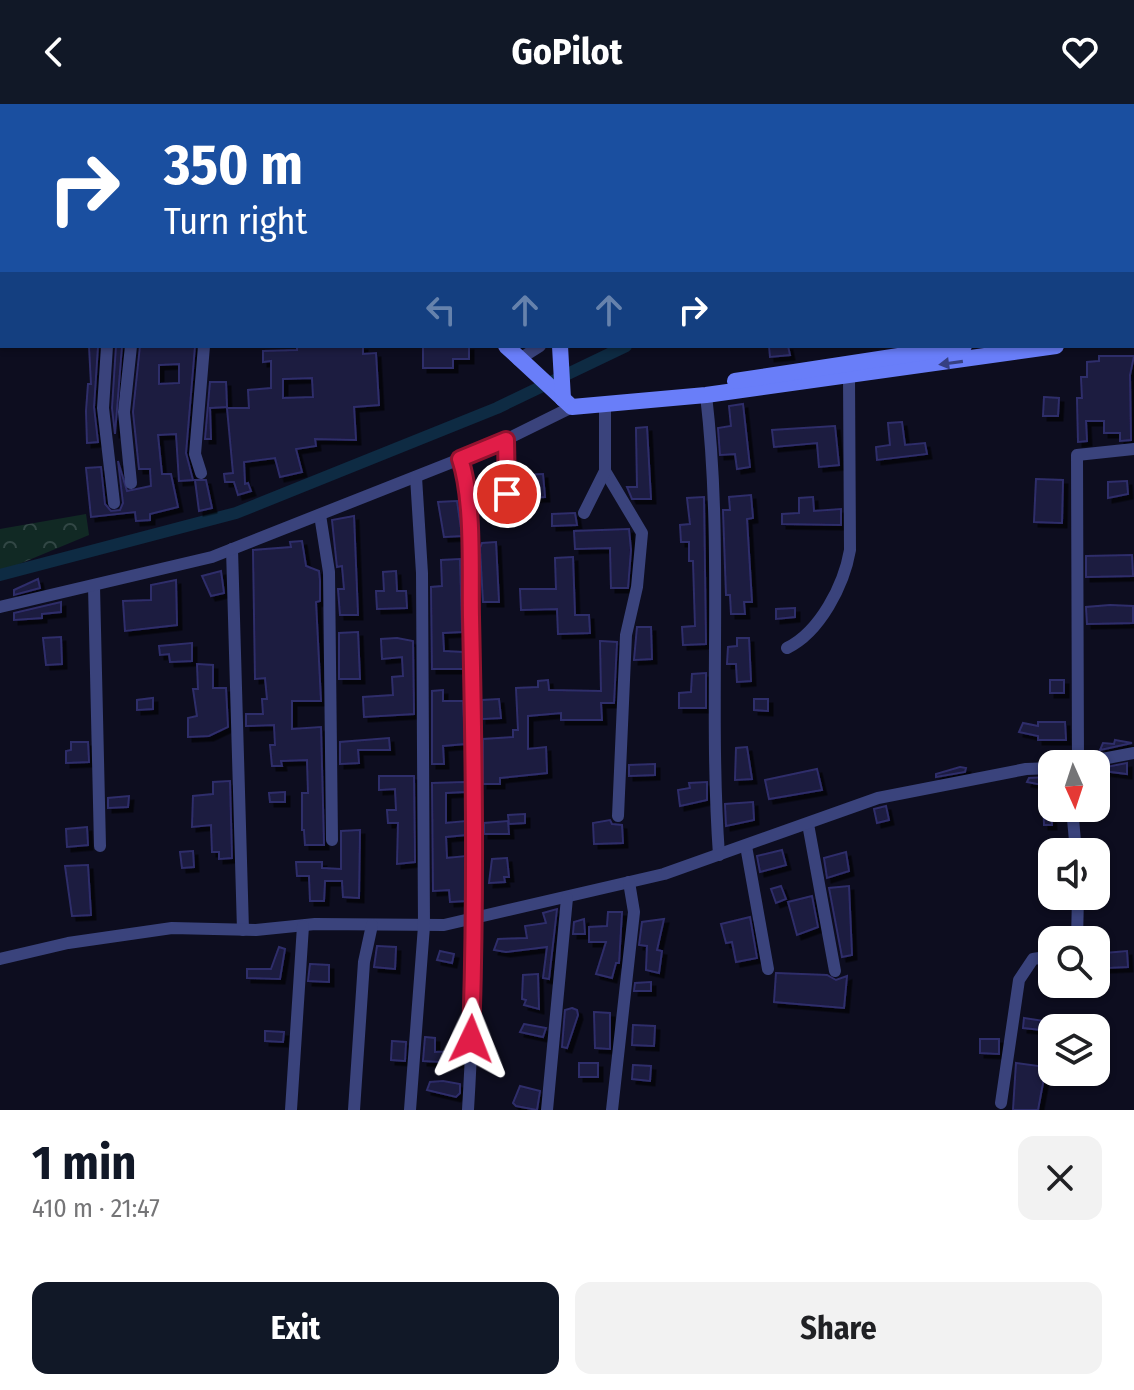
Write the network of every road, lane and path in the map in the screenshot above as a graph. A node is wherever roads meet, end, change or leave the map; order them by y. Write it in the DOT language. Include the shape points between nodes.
graph roads {
  1 [pos="107,348"];
  2 [pos="131,348"];
  3 [pos="204,348"];
  4 [pos="508,348"];
  5 [pos="537,348"];
  6 [pos="560,348"];
  7 [pos="951,348"];
  8 [pos="1030,349"];
  9 [pos="518,360"];
  10 [pos="849,377"];
  11 [pos="683,395"];
  12 [pos="706,395"];
  13 [pos="568,403"];
  14 [pos="605,405"];
  15 [pos="506,440"];
  16 [pos="1134,449"];
  17 [pos="460,459"];
  18 [pos="605,471"];
  19 [pos="201,473"];
  20 [pos="416,477"];
  21 [pos="131,483"];
  22 [pos="114,503"];
  23 [pos="584,513"];
  24 [pos="320,515"];
  25 [pos="508,521"];
  26 [pos="232,549"];
  27 [pos="94,586"];
  28 [pos="0,607"];
  29 [pos="787,648"];
  30 [pos="1077,750"];
  31 [pos="1134,753"];
  32 [pos="1110,758"];
  33 [pos="1038,769"];
  34 [pos="618,816"];
  35 [pos="808,824"];
  36 [pos="332,840"];
  37 [pos="100,846"];
  38 [pos="746,846"];
  39 [pos="719,855"];
  40 [pos="629,882"];
  41 [pos="567,898"];
  42 [pos="475,918"];
  43 [pos="372,925"];
  44 [pos="303,926"];
  45 [pos="424,926"];
  46 [pos="243,930"];
  47 [pos="1038,958"];
  48 [pos="0,959"];
  49 [pos="768,969"];
  50 [pos="835,971"];
  51 [pos="1001,1103"];
  52 [pos="291,1110"];
  53 [pos="354,1110"];
  54 [pos="410,1110"];
  55 [pos="468,1110"];
  56 [pos="547,1110"];
  57 [pos="612,1110"];
  1 -- 22 [label="street" via="103,408"];
  2 -- 21 [label="street" via="124,398"];
  3 -- 19 [label="street" via="195,454"];
  4 -- 9 [label="main road"];
  5 -- 9 [label="street"];
  6 -- 13 [label="main road"];
  7 -- 11 [label="main road" via="706,386"];
  8 -- 10 [label="main road, one-way"];
  9 -- 13 [label="main road"];
  10 -- 12 [label="main road"];
  10 -- 29 [label="street" via="846,571 804,639"];
  11 -- 12 [label="main road"];
  11 -- 14 [label="main road"];
  12 -- 39 [label="street" via="715,504"];
  13 -- 14 [label="main road"];
  13 -- 15 [label="street"];
  14 -- 18 [label="street"];
  15 -- 17 [label="street"];
  15 -- 25 [label="street"];
  16 -- 30 [label="street" via="1077,455"];
  17 -- 20 [label="street"];
  17 -- 42 [label="street" via="469,543"];
  18 -- 23 [label="street"];
  18 -- 34 [label="street" via="642,533 626,635"];
  20 -- 24 [label="street"];
  20 -- 45 [label="street" via="422,587"];
  24 -- 26 [label="street"];
  24 -- 36 [label="street" via="329,572"];
  26 -- 27 [label="street"];
  26 -- 46 [label="street"];
  27 -- 28 [label="street"];
  27 -- 37 [label="street"];
  31 -- 32 [label="street"];
  33 -- 35 [label="street" via="878,798"];
  35 -- 38 [label="street"];
  35 -- 50 [label="street"];
  38 -- 39 [label="street"];
  38 -- 49 [label="street"];
  39 -- 40 [label="street"];
  40 -- 41 [label="street"];
  40 -- 57 [label="street" via="634,912"];
  41 -- 42 [label="street"];
  41 -- 56 [label="street"];
  42 -- 45 [label="street"];
  42 -- 55 [label="street"];
  43 -- 44 [label="street"];
  43 -- 45 [label="street"];
  43 -- 53 [label="street" via="364,962"];
  44 -- 46 [label="street"];
  44 -- 52 [label="street"];
  45 -- 54 [label="street"];
  46 -- 48 [label="street" via="141,931"];
  47 -- 51 [label="street" via="1019,980"];
}
